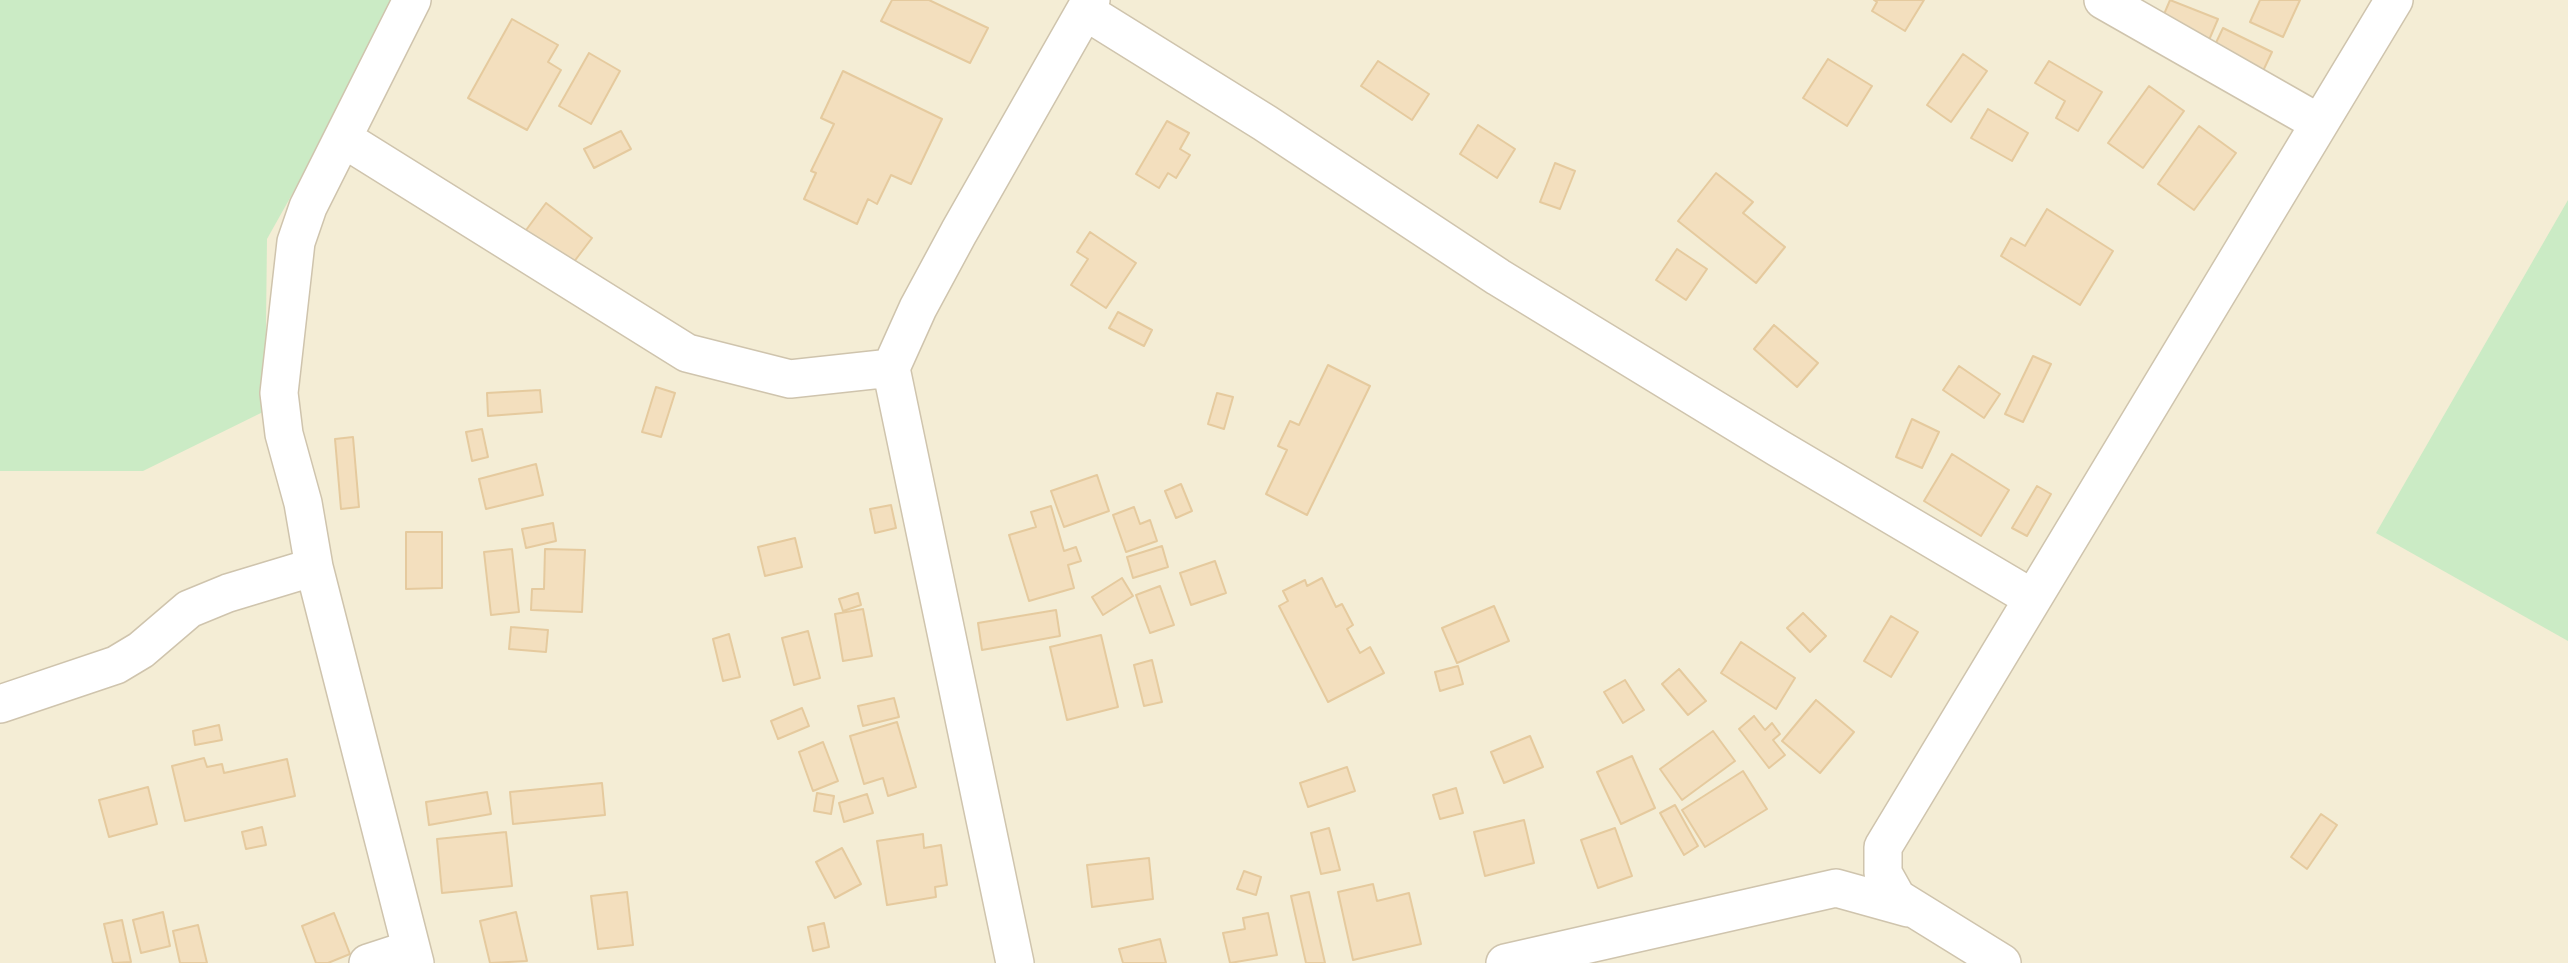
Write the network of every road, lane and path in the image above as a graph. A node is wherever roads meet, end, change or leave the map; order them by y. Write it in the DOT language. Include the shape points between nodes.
graph roads {
  1 [pos="412,0"];
  2 [pos="2103,0"];
  3 [pos="2394,0"];
  4 [pos="1088,5"];
  5 [pos="2319,123"];
  6 [pos="344,139"];
  7 [pos="891,368"];
  8 [pos="314,567"];
  9 [pos="2032,598"];
  10 [pos="0,704"];
  11 [pos="1883,847"];
  12 [pos="1836,888"];
  13 [pos="1908,908"];
  14 [pos="413,956"];
  15 [pos="368,963"];
  16 [pos="1015,963"];
  17 [pos="1505,963"];
  18 [pos="2002,963"];
  1 -- 6 [label="street"];
  2 -- 5 [label="street"];
  3 -- 5 [label="street"];
  4 -- 7 [label="street" via="930,286"];
  4 -- 9 [label="street" via="1510,284"];
  5 -- 9 [label="street"];
  6 -- 7 [label="street" via="687,353 790,379"];
  6 -- 8 [label="street" via="308,207 296,242 279,393"];
  7 -- 16 [label="street"];
  8 -- 10 [label="street" via="199,605 116,665"];
  8 -- 14 [label="street"];
  9 -- 11 [label="street"];
  11 -- 12 [label="street"];
  11 -- 13 [label="street" via="1887,886"];
  12 -- 13 [label="street"];
  12 -- 17 [label="street"];
  13 -- 18 [label="street"];
  14 -- 15 [label="street"];
}
